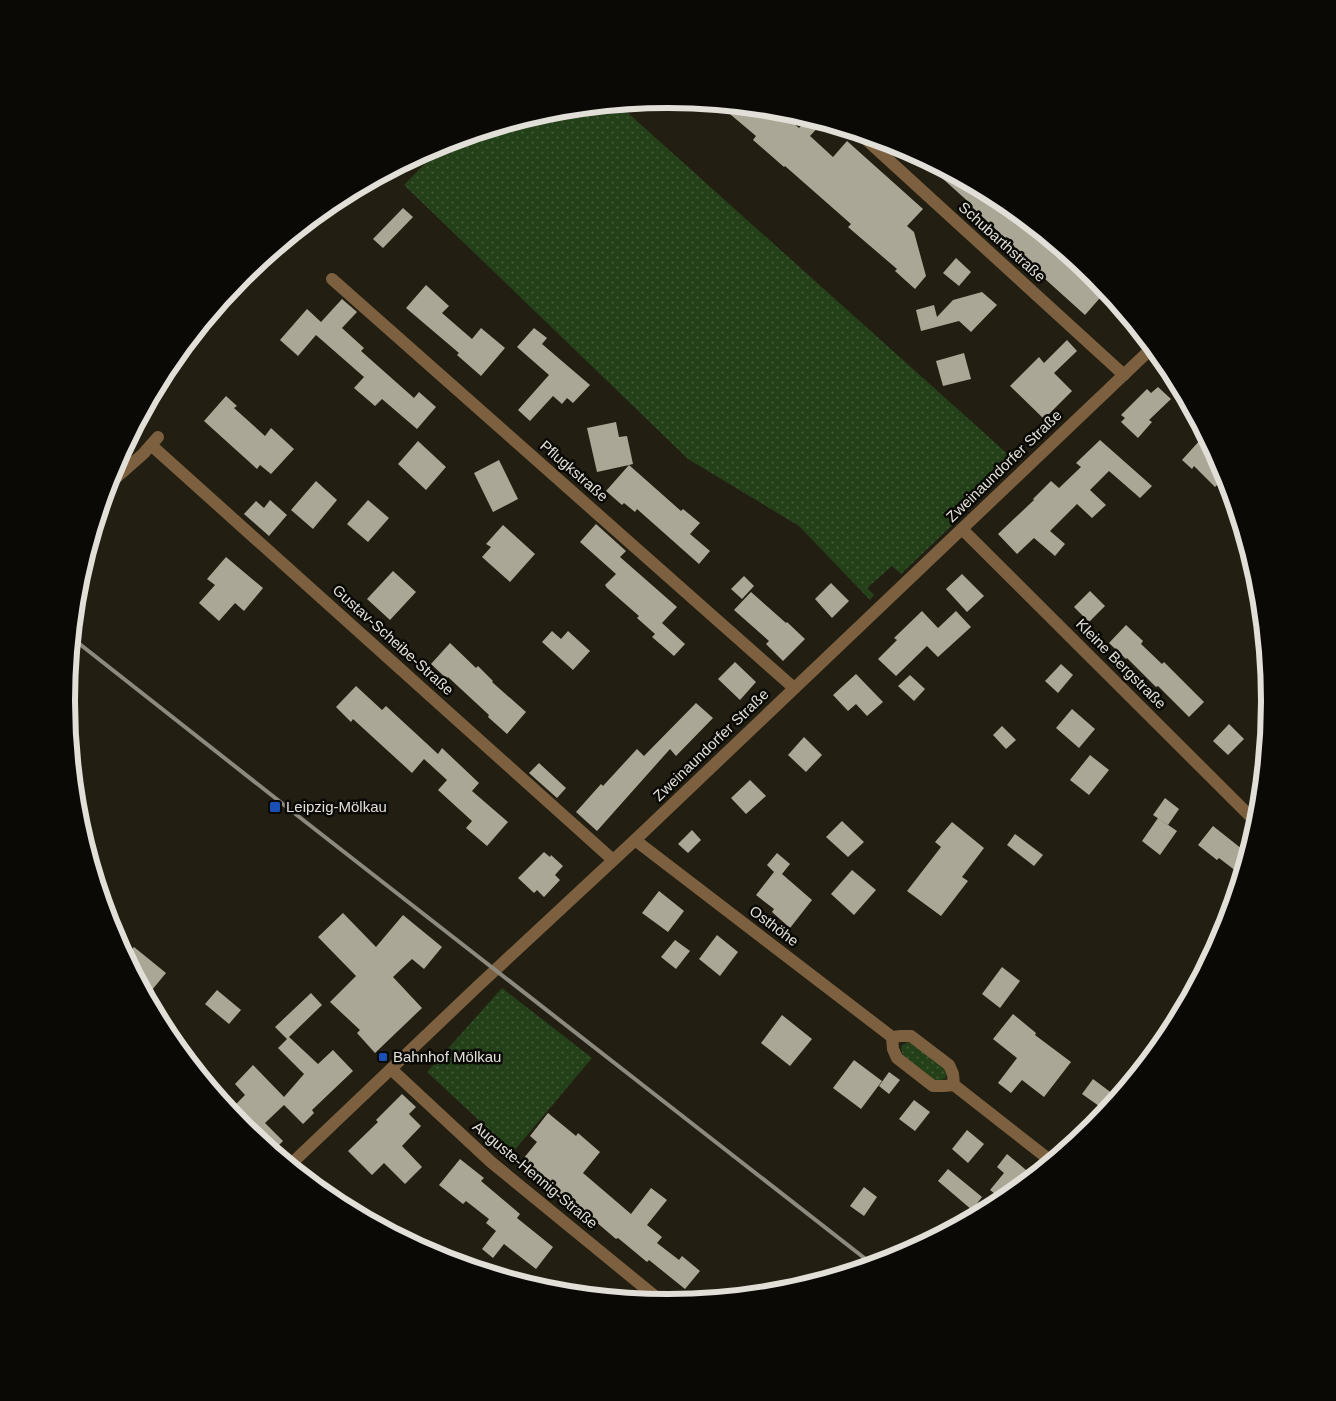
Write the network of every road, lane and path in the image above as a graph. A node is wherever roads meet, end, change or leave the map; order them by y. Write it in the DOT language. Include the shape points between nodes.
graph roads {
  1 [pos="871,144"];
  2 [pos="332,279"];
  3 [pos="1147,353"];
  4 [pos="1124,375"];
  5 [pos="120,474"];
  6 [pos="962,529"];
  7 [pos="794,688"];
  8 [pos="1250,816"];
  9 [pos="635,840"];
  10 [pos="613,860"];
  11 [pos="892,1037"];
  12 [pos="391,1069"];
  13 [pos="954,1085"];
  14 [pos="1046,1157"];
  15 [pos="295,1161"];
  16 [pos="651,1293"];
  1 -- 4 [label="street, Schubarthstraße"];
  2 -- 7 [label="street, Pflugkstraße"];
  3 -- 4 [label="street, Zweinaundorfer Straße"];
  4 -- 6 [label="street, Zweinaundorfer Straße"];
  5 -- 10 [label="street, Gustav-Scheibe-Straße" via="154,441"];
  6 -- 7 [label="street, Zweinaundorfer Straße"];
  6 -- 8 [label="street, Kleine Bergstraße"];
  7 -- 9 [label="street, Zweinaundorfer Straße"];
  9 -- 10 [label="street, Zweinaundorfer Straße"];
  9 -- 11 [label="street, Osthöhe"];
  10 -- 12 [label="street, Zweinaundorfer Straße"];
  11 -- 13 [label="street" via="911,1036 949,1065"];
  11 -- 13 [label="street" via="897,1058 933,1086"];
  12 -- 15 [label="street, Zweinaundorfer Straße"];
  12 -- 16 [label="street, Auguste-Hennig-Straße" via="491,1162"];
  13 -- 14 [label="street"];
}
